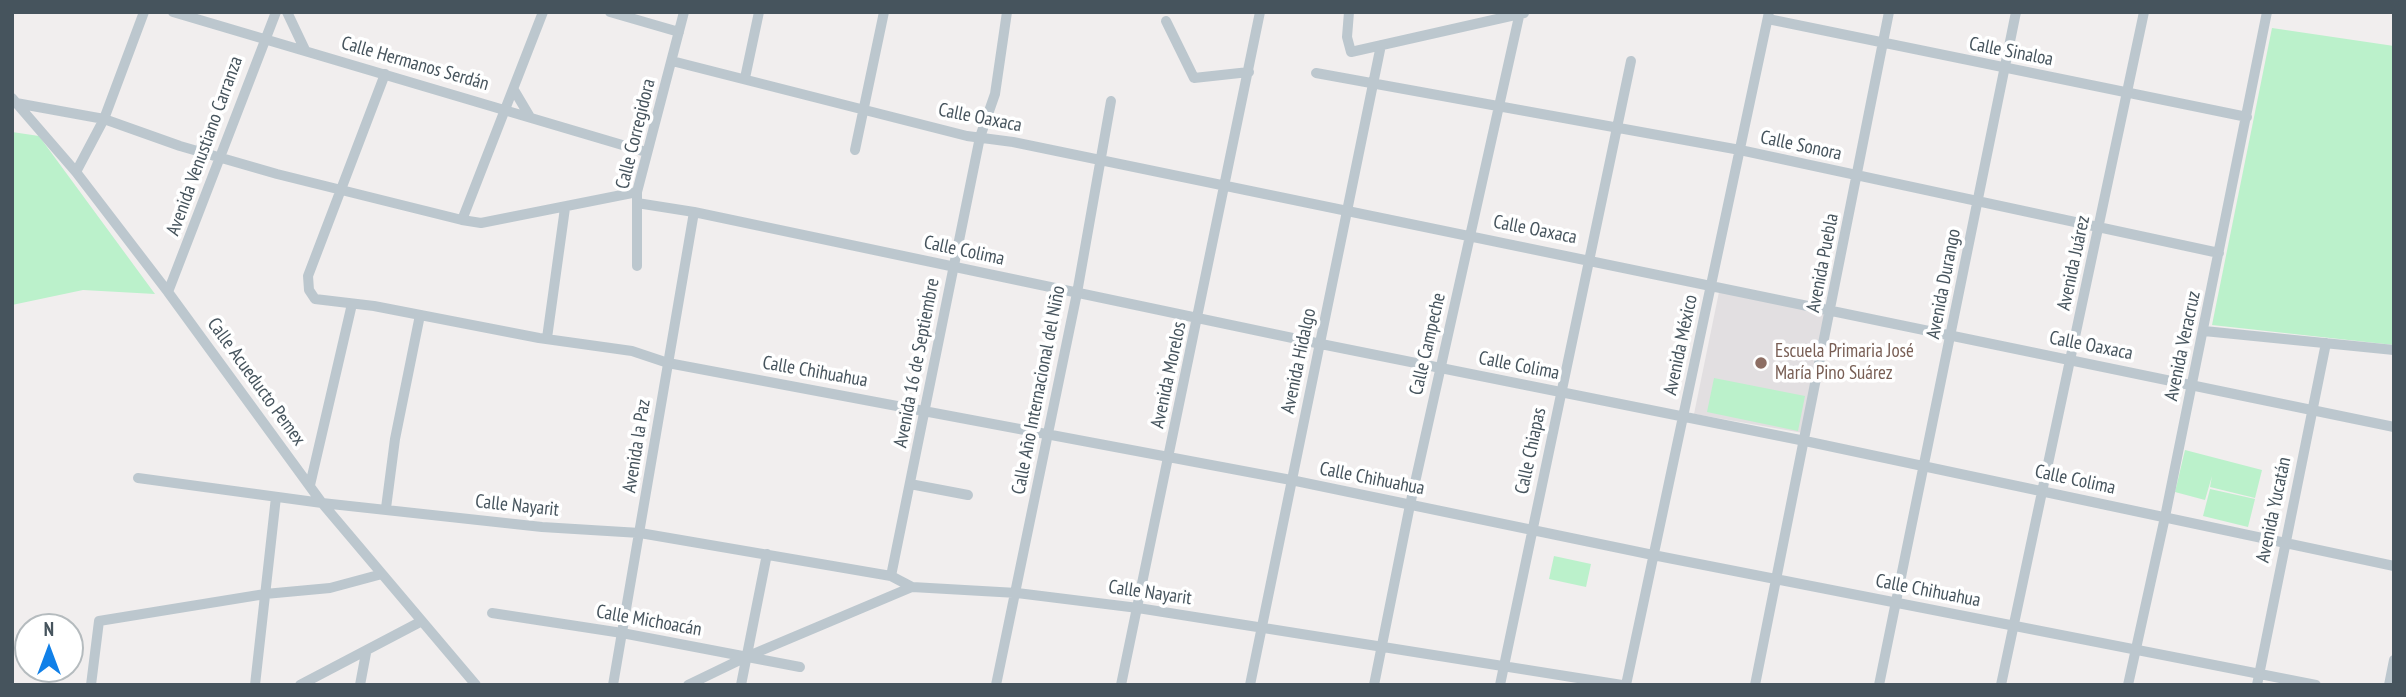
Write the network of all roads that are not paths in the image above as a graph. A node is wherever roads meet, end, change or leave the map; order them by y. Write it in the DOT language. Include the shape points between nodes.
graph roads {
  1 [pos="144,12"];
  2 [pos="173,12"];
  3 [pos="276,12"];
  4 [pos="287,12"];
  5 [pos="543,12"];
  6 [pos="610,12"];
  7 [pos="684,12"];
  8 [pos="759,12"];
  9 [pos="884,12"];
  10 [pos="1007,12"];
  11 [pos="1260,12"];
  12 [pos="1349,12"];
  13 [pos="1889,12"];
  14 [pos="2016,12"];
  15 [pos="2144,12"];
  16 [pos="2267,12"];
  17 [pos="1522,13"];
  18 [pos="1768,16"];
  19 [pos="1166,21"];
  20 [pos="679,32"];
  21 [pos="264,37"];
  22 [pos="1381,45"];
  23 [pos="1883,45"];
  24 [pos="305,50"];
  25 [pos="672,61"];
  26 [pos="1631,61"];
  27 [pos="2004,69"];
  28 [pos="1249,72"];
  29 [pos="385,74"];
  30 [pos="1316,74"];
  31 [pos="745,78"];
  32 [pos="1374,82"];
  33 [pos="514,90"];
  34 [pos="2127,93"];
  35 [pos="14,101"];
  36 [pos="1111,101"];
  37 [pos="1500,105"];
  38 [pos="864,108"];
  39 [pos="504,109"];
  40 [pos="530,117"];
  41 [pos="2247,117"];
  42 [pos="104,119"];
  43 [pos="1616,130"];
  44 [pos="980,137"];
  45 [pos="855,150"];
  46 [pos="1740,150"];
  47 [pos="646,152"];
  48 [pos="223,156"];
  49 [pos="1100,160"];
  50 [pos="76,173"];
  51 [pos="1859,176"];
  52 [pos="1227,185"];
  53 [pos="341,189"];
  54 [pos="637,198"];
  55 [pos="1978,201"];
  56 [pos="565,208"];
  57 [pos="1348,211"];
  58 [pos="694,212"];
  59 [pos="462,220"];
  60 [pos="2099,227"];
  61 [pos="1470,235"];
  62 [pos="2220,253"];
  63 [pos="1590,259"];
  64 [pos="637,266"];
  65 [pos="954,266"];
  66 [pos="1711,285"];
  67 [pos="168,292"];
  68 [pos="1077,293"];
  69 [pos="352,304"];
  70 [pos="1832,309"];
  71 [pos="420,315"];
  72 [pos="1199,318"];
  73 [pos="2204,331"];
  74 [pos="1952,336"];
  75 [pos="547,338"];
  76 [pos="2326,343"];
  77 [pos="1321,344"];
  78 [pos="2394,350"];
  79 [pos="2072,359"];
  80 [pos="668,363"];
  81 [pos="1440,368"];
  82 [pos="2193,385"];
  83 [pos="1561,392"];
  84 [pos="2313,410"];
  85 [pos="926,411"];
  86 [pos="1683,417"];
  87 [pos="2394,427"];
  88 [pos="1047,435"];
  89 [pos="1805,440"];
  90 [pos="1169,458"];
  91 [pos="1923,466"];
  92 [pos="138,478"];
  93 [pos="1291,480"];
  94 [pos="910,484"];
  95 [pos="310,485"];
  96 [pos="2044,491"];
  97 [pos="968,495"];
  98 [pos="275,497"];
  99 [pos="322,503"];
  100 [pos="1410,505"];
  101 [pos="386,509"];
  102 [pos="2165,517"];
  103 [pos="1532,529"];
  104 [pos="640,533"];
  105 [pos="2285,543"];
  106 [pos="766,554"];
  107 [pos="1653,555"];
  108 [pos="2394,566"];
  109 [pos="382,574"];
  110 [pos="891,576"];
  111 [pos="1776,579"];
  112 [pos="912,587"];
  113 [pos="1017,593"];
  114 [pos="265,594"];
  115 [pos="1896,603"];
  116 [pos="1138,608"];
  117 [pos="492,613"];
  118 [pos="422,621"];
  119 [pos="2013,625"];
  120 [pos="1262,626"];
  121 [pos="622,633"];
  122 [pos="1382,645"];
  123 [pos="2135,649"];
  124 [pos="366,653"];
  125 [pos="746,656"];
  126 [pos="2394,660"];
  127 [pos="1505,664"];
  128 [pos="800,667"];
  129 [pos="2258,679"];
  130 [pos="92,685"];
  131 [pos="255,685"];
  132 [pos="300,685"];
  133 [pos="360,685"];
  134 [pos="476,685"];
  135 [pos="613,685"];
  136 [pos="688,685"];
  137 [pos="741,685"];
  138 [pos="996,685"];
  139 [pos="1121,685"];
  140 [pos="1250,685"];
  141 [pos="1374,685"];
  142 [pos="1500,685"];
  143 [pos="1624,685"];
  144 [pos="1755,685"];
  145 [pos="1880,685"];
  146 [pos="2001,685"];
  147 [pos="2127,685"];
  148 [pos="2316,685"];
  149 [pos="2389,685"];
  1 -- 42 [label="street"];
  2 -- 21 [label="street, Calle Hermanos Serdán"];
  3 -- 21 [label="street, Avenida Venustiano Carranza"];
  4 -- 24 [label="street"];
  5 -- 33 [label="street"];
  6 -- 20 [label="street"];
  7 -- 20 [label="street, Calle Corregidora"];
  8 -- 31 [label="street"];
  9 -- 38 [label="street"];
  10 -- 44 [label="street, Avenida 16 de Septiembre" via="995,94"];
  11 -- 28 [label="street, Avenida Morelos"];
  12 -- 22 [label="street" via="1351,52"];
  13 -- 23 [label="street, Avenida Puebla"];
  14 -- 27 [label="street, Avenida Durango"];
  15 -- 34 [label="street, Avenida Juárez"];
  16 -- 41 [label="street, Avenida Veracruz"];
  17 -- 22 [label="street"];
  17 -- 37 [label="street, Calle Campeche"];
  18 -- 23 [label="street, Calle Sinaloa"];
  18 -- 46 [label="street, Avenida México"];
  19 -- 28 [label="street" via="1194,78"];
  20 -- 25 [label="street, Calle Corregidora"];
  21 -- 24 [label="street, Calle Hermanos Serdán"];
  21 -- 48 [label="street, Avenida Venustiano Carranza"];
  22 -- 32 [label="street, Avenida Hidalgo"];
  23 -- 27 [label="street, Calle Sinaloa"];
  23 -- 51 [label="street, Avenida Puebla"];
  24 -- 29 [label="street, Calle Hermanos Serdán"];
  25 -- 31 [label="street, Calle Oaxaca"];
  25 -- 47 [label="street, Calle Corregidora"];
  26 -- 43 [label="street, Calle Chiapas"];
  27 -- 34 [label="street, Calle Sinaloa"];
  27 -- 55 [label="street, Avenida Durango"];
  28 -- 52 [label="street, Avenida Morelos"];
  29 -- 39 [label="street, Calle Hermanos Serdán"];
  29 -- 53 [label="street"];
  30 -- 32 [label="street, Calle Sonora"];
  31 -- 38 [label="street, Calle Oaxaca"];
  32 -- 37 [label="street, Calle Sonora"];
  32 -- 57 [label="street, Avenida Hidalgo"];
  33 -- 39 [label="street"];
  33 -- 40 [label="street"];
  34 -- 41 [label="street, Calle Sinaloa"];
  34 -- 60 [label="street, Avenida Juárez"];
  35 -- 42 [label="street"];
  35 -- 50 [label="street, Calle Acueducto Pemex"];
  36 -- 49 [label="street, Calle Año Internacional del Niño"];
  37 -- 43 [label="street, Calle Sonora"];
  37 -- 61 [label="street, Calle Campeche"];
  38 -- 44 [label="street, Calle Oaxaca"];
  38 -- 45 [label="street"];
  39 -- 40 [label="street, Calle Hermanos Serdán"];
  39 -- 59 [label="street"];
  40 -- 47 [label="street, Calle Hermanos Serdán"];
  41 -- 62 [label="street, Avenida Veracruz"];
  42 -- 48 [label="street"];
  42 -- 50 [label="street"];
  43 -- 46 [label="street, Calle Sonora"];
  43 -- 63 [label="street, Calle Chiapas"];
  44 -- 49 [label="street, Calle Oaxaca"];
  44 -- 65 [label="street, Avenida 16 de Septiembre"];
  46 -- 51 [label="street, Calle Sonora"];
  46 -- 66 [label="street, Avenida México"];
  47 -- 54 [label="street, Calle Corregidora"];
  48 -- 53 [label="street"];
  48 -- 67 [label="street, Avenida Venustiano Carranza"];
  49 -- 52 [label="street, Calle Oaxaca"];
  49 -- 68 [label="street, Calle Año Internacional del Niño"];
  50 -- 67 [label="street, Calle Acueducto Pemex"];
  51 -- 55 [label="street, Calle Sonora"];
  51 -- 70 [label="street, Avenida Puebla"];
  52 -- 57 [label="street, Calle Oaxaca"];
  52 -- 72 [label="street, Avenida Morelos"];
  53 -- 59 [label="street"];
  53 -- 69 [label="street, Calle Chihuahua" via="309,276 309,290 315,299"];
  54 -- 56 [label="street"];
  54 -- 58 [label="street, Calle Colima"];
  54 -- 64 [label="street, Calle Corregidora"];
  55 -- 60 [label="street, Calle Sonora"];
  55 -- 74 [label="street, Avenida Durango"];
  56 -- 59 [label="street" via="481,223"];
  56 -- 75 [label="street"];
  57 -- 61 [label="street, Calle Oaxaca"];
  57 -- 77 [label="street, Avenida Hidalgo"];
  58 -- 65 [label="street, Calle Colima"];
  58 -- 80 [label="street, Avenida la Paz"];
  60 -- 62 [label="street, Calle Sonora"];
  60 -- 79 [label="street, Avenida Juárez"];
  61 -- 63 [label="street, Calle Oaxaca"];
  61 -- 81 [label="street, Calle Campeche"];
  62 -- 73 [label="street, Avenida Veracruz"];
  63 -- 66 [label="street, Calle Oaxaca"];
  63 -- 83 [label="street, Calle Chiapas"];
  65 -- 68 [label="street, Calle Colima"];
  65 -- 85 [label="street, Avenida 16 de Septiembre"];
  66 -- 70 [label="street, Calle Oaxaca"];
  66 -- 86 [label="street, Avenida México"];
  67 -- 95 [label="street, Calle Acueducto Pemex"];
  68 -- 72 [label="street, Calle Colima"];
  68 -- 88 [label="street, Calle Año Internacional del Niño"];
  69 -- 71 [label="street, Calle Chihuahua"];
  69 -- 95 [label="street"];
  70 -- 74 [label="street, Calle Oaxaca"];
  70 -- 89 [label="street, Avenida Puebla"];
  71 -- 75 [label="street, Calle Chihuahua"];
  71 -- 101 [label="street"];
  72 -- 77 [label="street, Calle Colima"];
  72 -- 90 [label="street, Avenida Morelos"];
  73 -- 76 [label="street"];
  73 -- 82 [label="street, Avenida Veracruz"];
  74 -- 79 [label="street, Calle Oaxaca"];
  74 -- 91 [label="street, Avenida Durango"];
  75 -- 80 [label="street, Calle Chihuahua" via="632,351"];
  76 -- 78 [label="street"];
  76 -- 84 [label="street, Avenida Yucatán"];
  77 -- 81 [label="street, Calle Colima"];
  77 -- 93 [label="street, Avenida Hidalgo"];
  79 -- 82 [label="street, Calle Oaxaca"];
  79 -- 96 [label="street, Avenida Juárez"];
  80 -- 85 [label="street, Calle Chihuahua"];
  80 -- 104 [label="street, Avenida la Paz"];
  81 -- 83 [label="street, Calle Colima"];
  81 -- 100 [label="street, Calle Campeche"];
  82 -- 84 [label="street, Calle Oaxaca"];
  82 -- 102 [label="street, Avenida Veracruz"];
  83 -- 86 [label="street, Calle Colima"];
  83 -- 103 [label="street, Calle Chiapas"];
  84 -- 87 [label="street, Calle Oaxaca"];
  84 -- 105 [label="street, Avenida Yucatán"];
  85 -- 88 [label="street, Calle Chihuahua"];
  85 -- 94 [label="street, Avenida 16 de Septiembre"];
  86 -- 89 [label="street, Calle Colima"];
  86 -- 107 [label="street, Avenida México"];
  88 -- 90 [label="street, Calle Chihuahua"];
  88 -- 113 [label="street, Calle Año Internacional del Niño"];
  89 -- 91 [label="street, Calle Colima"];
  89 -- 111 [label="street, Avenida Puebla"];
  90 -- 93 [label="street, Calle Chihuahua"];
  90 -- 116 [label="street, Avenida Morelos"];
  91 -- 96 [label="street, Calle Colima"];
  91 -- 115 [label="street, Avenida Durango"];
  92 -- 98 [label="street, Calle Nayarit"];
  93 -- 100 [label="street, Calle Chihuahua"];
  93 -- 120 [label="street, Avenida Hidalgo"];
  94 -- 97 [label="street"];
  94 -- 110 [label="street, Avenida 16 de Septiembre"];
  95 -- 99 [label="street, Calle Acueducto Pemex"];
  96 -- 102 [label="street, Calle Colima"];
  96 -- 119 [label="street, Avenida Juárez"];
  98 -- 99 [label="street, Calle Nayarit"];
  98 -- 114 [label="street"];
  99 -- 101 [label="street, Calle Nayarit"];
  99 -- 109 [label="street, Calle Acueducto Pemex"];
  100 -- 103 [label="street, Calle Chihuahua"];
  100 -- 122 [label="street, Calle Campeche"];
  101 -- 104 [label="street, Calle Nayarit"];
  102 -- 105 [label="street, Calle Colima"];
  102 -- 123 [label="street, Avenida Veracruz"];
  103 -- 107 [label="street, Calle Chihuahua"];
  103 -- 127 [label="street, Calle Chiapas"];
  104 -- 106 [label="street, Calle Nayarit"];
  104 -- 121 [label="street, Avenida la Paz"];
  105 -- 108 [label="street, Calle Colima"];
  105 -- 129 [label="street, Avenida Yucatán"];
  106 -- 110 [label="street, Calle Nayarit"];
  106 -- 125 [label="street"];
  107 -- 111 [label="street, Calle Chihuahua"];
  107 -- 143 [label="street, Avenida México"];
  109 -- 114 [label="street" via="330,588"];
  109 -- 118 [label="street, Calle Acueducto Pemex"];
  110 -- 112 [label="street"];
  111 -- 115 [label="street, Calle Chihuahua"];
  111 -- 144 [label="street, Avenida Puebla"];
  112 -- 113 [label="street, Calle Nayarit"];
  112 -- 125 [label="street, Calle Nayarit"];
  113 -- 116 [label="street, Calle Nayarit"];
  113 -- 138 [label="street, Calle Año Internacional del Niño"];
  114 -- 130 [label="street" via="99,621"];
  114 -- 131 [label="street"];
  115 -- 119 [label="street, Calle Chihuahua"];
  115 -- 145 [label="street, Avenida Durango"];
  116 -- 120 [label="street, Calle Nayarit"];
  116 -- 139 [label="street, Avenida Morelos"];
  117 -- 121 [label="street, Calle Michoacán"];
  118 -- 124 [label="street"];
  118 -- 134 [label="street, Calle Acueducto Pemex"];
  119 -- 123 [label="street, Calle Chihuahua"];
  119 -- 146 [label="street, Avenida Juárez"];
  120 -- 122 [label="street, Calle Nayarit"];
  120 -- 140 [label="street, Avenida Hidalgo"];
  121 -- 125 [label="street, Calle Michoacán"];
  121 -- 135 [label="street, Avenida la Paz"];
  122 -- 127 [label="street, Calle Nayarit"];
  122 -- 141 [label="street, Calle Campeche"];
  123 -- 129 [label="street, Calle Chihuahua"];
  123 -- 147 [label="street, Avenida Veracruz"];
  124 -- 132 [label="street"];
  124 -- 133 [label="street"];
  125 -- 128 [label="street, Calle Michoacán"];
  125 -- 136 [label="street, Calle Nayarit"];
  125 -- 137 [label="street"];
  126 -- 149 [label="street"];
  127 -- 142 [label="street, Calle Chiapas"];
  127 -- 143 [label="street, Calle Nayarit"];
  129 -- 148 [label="street, Calle Chihuahua"];
}
